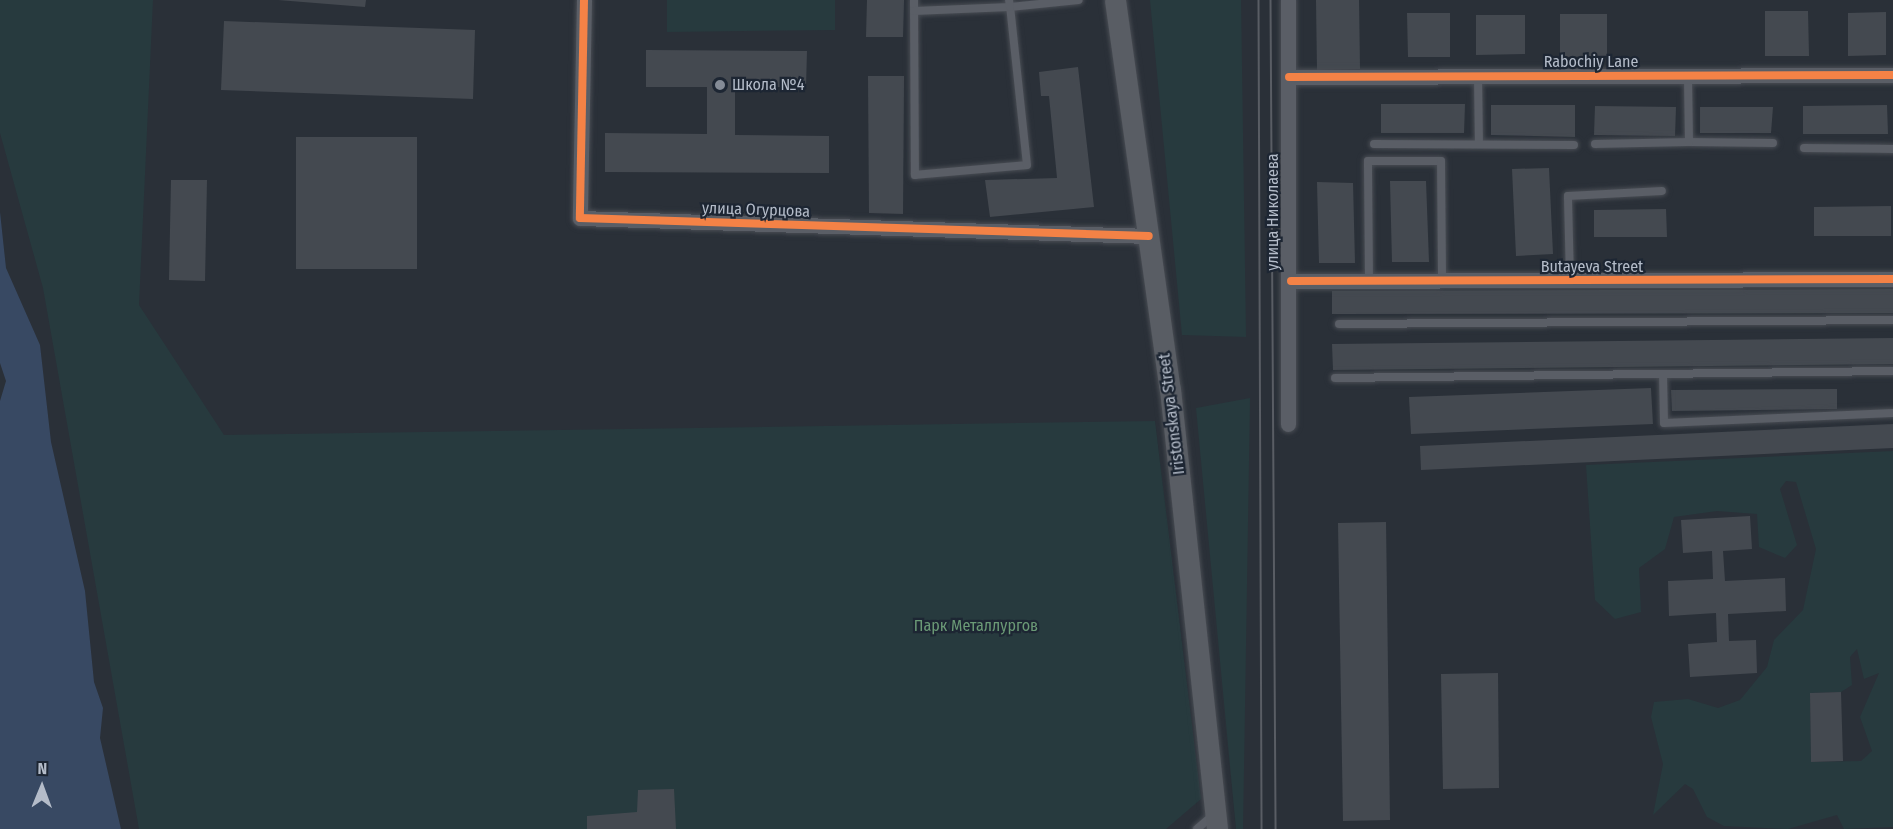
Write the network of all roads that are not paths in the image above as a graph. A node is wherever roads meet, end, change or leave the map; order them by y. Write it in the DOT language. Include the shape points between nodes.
graph roads {
  1 [pos="584,0"];
  2 [pos="914,0"];
  3 [pos="1079,0"];
  4 [pos="1115,0"];
  5 [pos="1288,0"];
  6 [pos="1010,3"];
  7 [pos="914,11"];
  8 [pos="1688,75"];
  9 [pos="1893,75"];
  10 [pos="1290,76"];
  11 [pos="1478,76"];
  12 [pos="1689,142"];
  13 [pos="1773,143"];
  14 [pos="1374,144"];
  15 [pos="1479,144"];
  16 [pos="1595,144"];
  17 [pos="1574,145"];
  18 [pos="1804,148"];
  19 [pos="1893,149"];
  20 [pos="1662,191"];
  21 [pos="1149,236"];
  22 [pos="1893,279"];
  23 [pos="1570,280"];
  24 [pos="1291,281"];
  25 [pos="1369,281"];
  26 [pos="1442,281"];
  27 [pos="1893,320"];
  28 [pos="1339,324"];
  29 [pos="1893,371"];
  30 [pos="1663,374"];
  31 [pos="1335,378"];
  32 [pos="1893,412"];
  33 [pos="1288,424"];
  34 [pos="1216,821"];
  35 [pos="1197,829"];
  1 -- 21 [label="street, улица Огурцова" via="580,218"];
  2 -- 7 [label="lane"];
  3 -- 6 [label="lane"];
  4 -- 21 [label="main road, Iristonskaya Street"];
  5 -- 10 [label="street, улица Николаева"];
  6 -- 7 [label="lane"];
  6 -- 7 [label="lane" via="1027,165 915,175"];
  8 -- 9 [label="street, Rabochiy Lane"];
  8 -- 11 [label="street, Rabochiy Lane"];
  8 -- 12 [label="lane"];
  10 -- 11 [label="street, Rabochiy Lane"];
  10 -- 24 [label="street, улица Николаева"];
  11 -- 15 [label="lane"];
  12 -- 13 [label="lane"];
  12 -- 16 [label="lane"];
  14 -- 15 [label="lane"];
  15 -- 17 [label="lane"];
  18 -- 19 [label="lane"];
  20 -- 23 [label="lane" via="1568,196"];
  21 -- 34 [label="main road, Iristonskaya Street"];
  22 -- 23 [label="street, Butayeva Street"];
  23 -- 26 [label="street, Butayeva Street"];
  24 -- 25 [label="street, Butayeva Street"];
  24 -- 33 [label="street, улица Николаева"];
  25 -- 26 [label="street, Butayeva Street"];
  25 -- 26 [label="lane" via="1368,161 1441,161"];
  27 -- 28 [label="lane"];
  29 -- 30 [label="lane"];
  30 -- 31 [label="lane"];
  30 -- 32 [label="lane" via="1664,423"];
  34 -- 35 [label="lane"];
}
